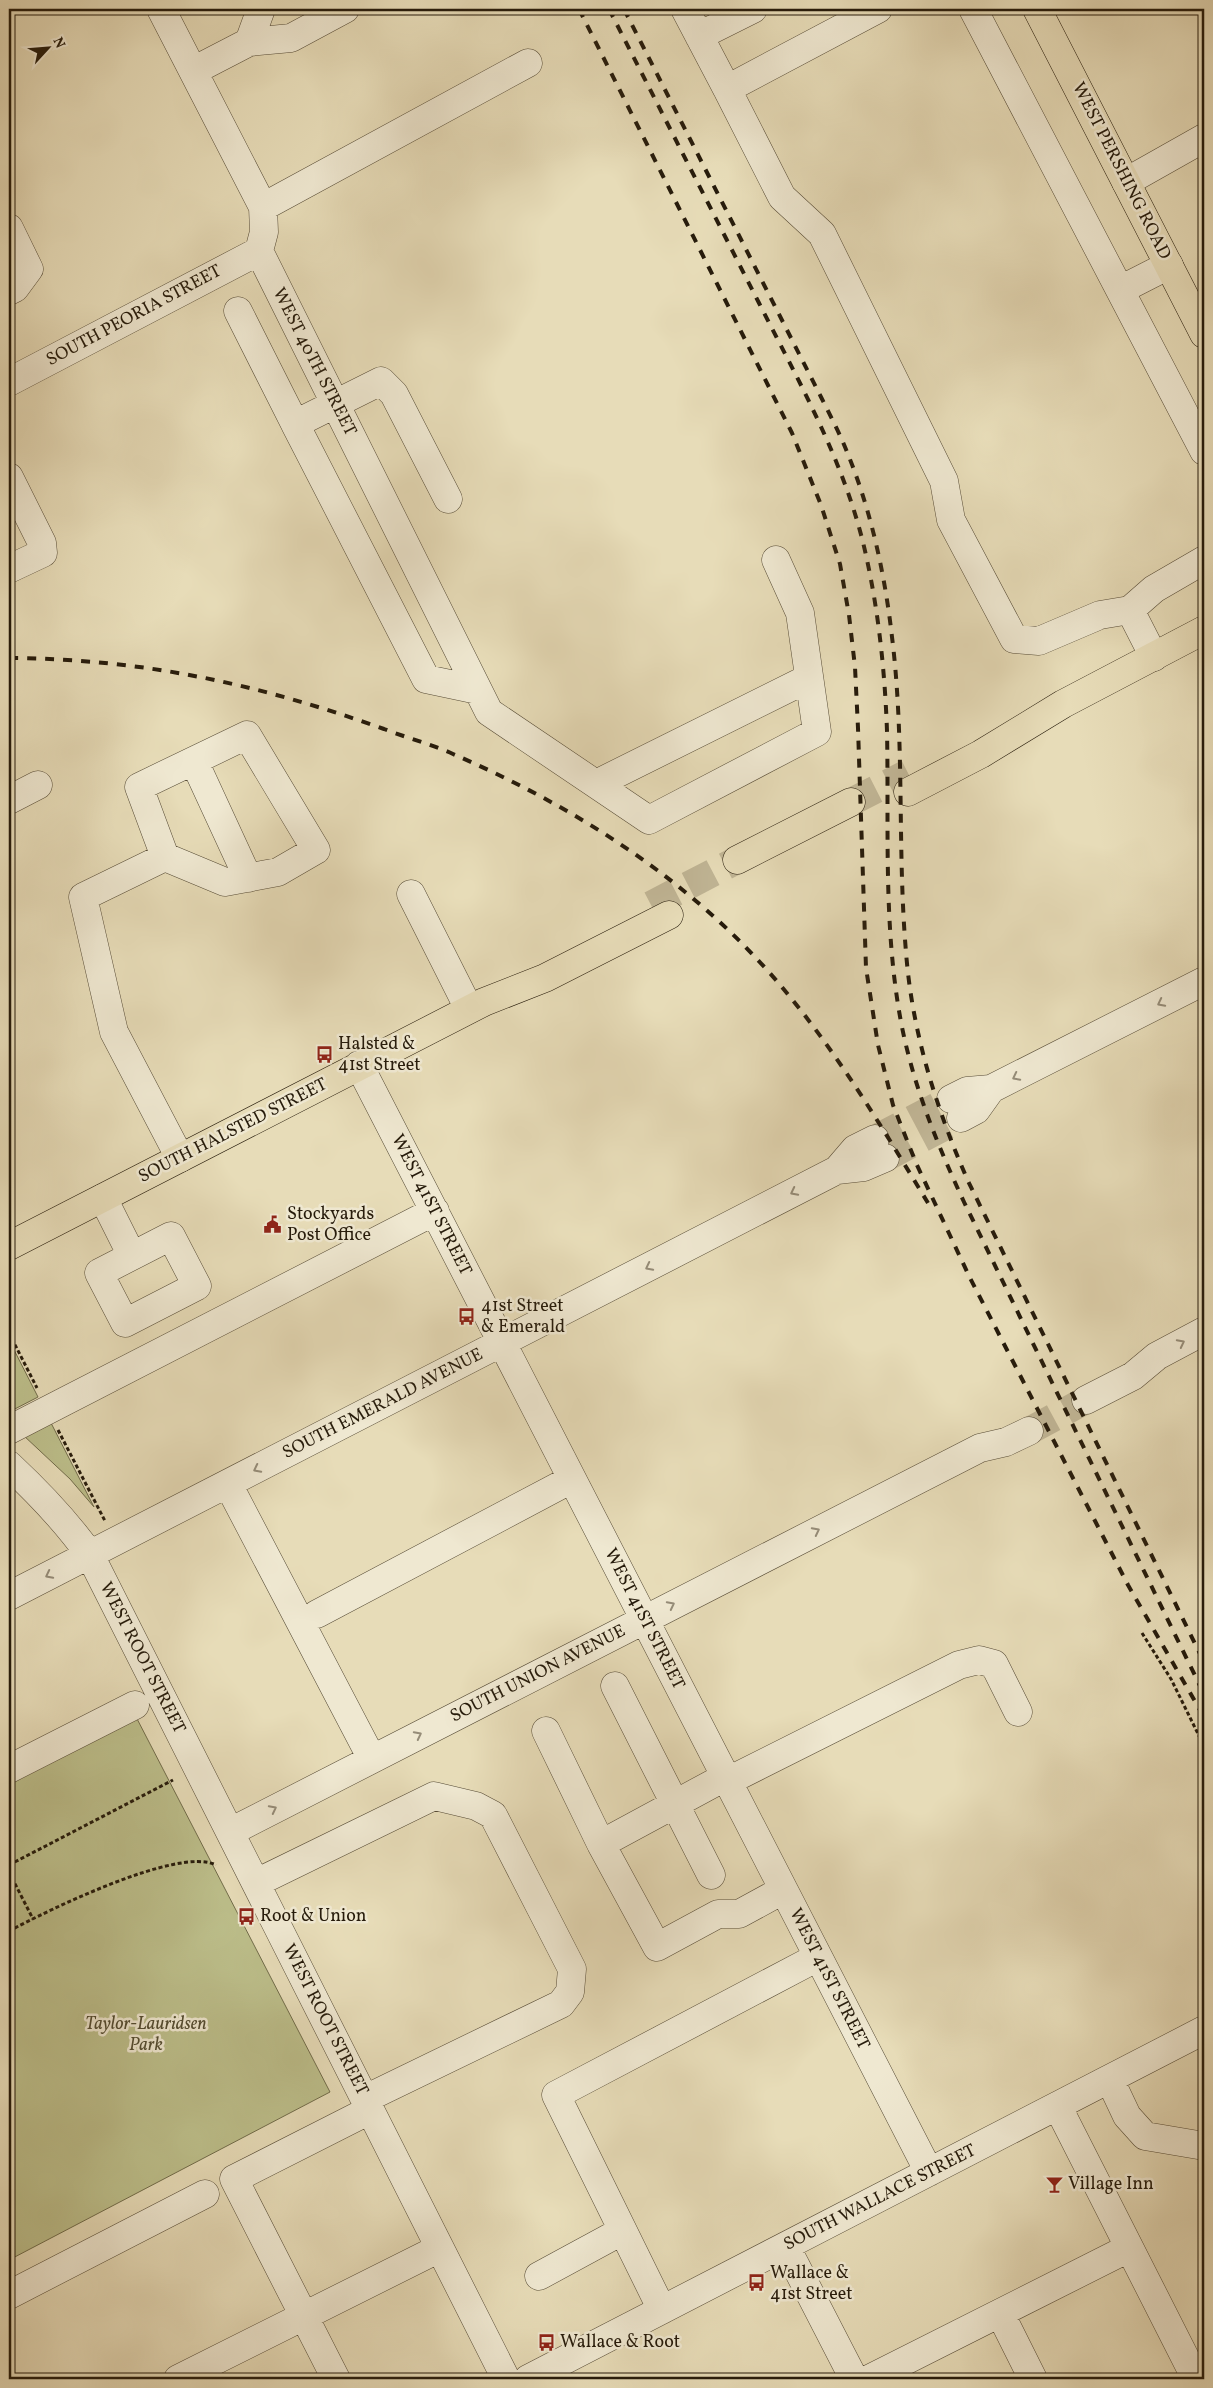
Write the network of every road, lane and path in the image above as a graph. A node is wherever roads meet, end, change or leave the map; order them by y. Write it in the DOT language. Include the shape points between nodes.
graph roads {
  1 [pos="161,9"];
  2 [pos="261,9"];
  3 [pos="345,9"];
  4 [pos="685,9"];
  5 [pos="753,9"];
  6 [pos="878,9"];
  7 [pos="973,9"];
  8 [pos="1037,9"];
  9 [pos="700,36"];
  10 [pos="249,42"];
  11 [pos="528,63"];
  12 [pos="193,71"];
  13 [pos="727,89"];
  14 [pos="1204,138"];
  15 [pos="1126,182"];
  16 [pos="263,207"];
  17 [pos="9,228"];
  18 [pos="259,251"];
  19 [pos="1169,265"];
  20 [pos="1120,290"];
  21 [pos="9,291"];
  22 [pos="1197,301"];
  23 [pos="238,311"];
  24 [pos="1204,334"];
  25 [pos="9,382"];
  26 [pos="335,404"];
  27 [pos="295,424"];
  28 [pos="1204,451"];
  29 [pos="9,477"];
  30 [pos="448,499"];
  31 [pos="776,560"];
  32 [pos="1204,560"];
  33 [pos="9,569"];
  34 [pos="1130,610"];
  35 [pos="1204,630"];
  36 [pos="1154,657"];
  37 [pos="809,678"];
  38 [pos="483,701"];
  39 [pos="194,761"];
  40 [pos="908,782"];
  41 [pos="596,784"];
  42 [pos="38,785"];
  43 [pos="9,800"];
  44 [pos="852,811"];
  45 [pos="165,858"];
  46 [pos="744,866"];
  47 [pos="248,878"];
  48 [pos="411,894"];
  49 [pos="660,910"];
  50 [pos="1204,981"];
  51 [pos="477,1006"];
  52 [pos="359,1066"];
  53 [pos="956,1109"];
  54 [pos="880,1148"];
  55 [pos="180,1158"];
  56 [pos="102,1198"];
  57 [pos="435,1211"];
  58 [pos="9,1246"];
  59 [pos="132,1256"];
  60 [pos="1204,1331"];
  61 [pos="502,1343"];
  62 [pos="1082,1392"];
  63 [pos="1025,1423"];
  64 [pos="9,1430"];
  65 [pos="9,1465"];
  66 [pos="572,1479"];
  67 [pos="228,1484"];
  68 [pos="90,1555"];
  69 [pos="9,1596"];
  70 [pos="317,1614"];
  71 [pos="644,1619"];
  72 [pos="1142,1633"];
  73 [pos="615,1686"];
  74 [pos="134,1705"];
  75 [pos="1018,1712"];
  76 [pos="546,1730"];
  77 [pos="1204,1746"];
  78 [pos="372,1759"];
  79 [pos="9,1770"];
  80 [pos="726,1779"];
  81 [pos="173,1780"];
  82 [pos="675,1804"];
  83 [pos="230,1832"];
  84 [pos="601,1844"];
  85 [pos="9,1865"];
  86 [pos="216,1865"];
  87 [pos="9,1872"];
  88 [pos="712,1875"];
  89 [pos="256,1883"];
  90 [pos="783,1890"];
  91 [pos="33,1919"];
  92 [pos="9,1931"];
  93 [pos="818,1957"];
  94 [pos="1204,2030"];
  95 [pos="1110,2080"];
  96 [pos="368,2104"];
  97 [pos="1058,2107"];
  98 [pos="1204,2146"];
  99 [pos="928,2172"];
  100 [pos="205,2194"];
  101 [pos="622,2231"];
  102 [pos="786,2247"];
  103 [pos="440,2248"];
  104 [pos="1129,2248"];
  105 [pos="539,2276"];
  106 [pos="9,2295"];
  107 [pos="662,2310"];
  108 [pos="1000,2313"];
  109 [pos="304,2316"];
  110 [pos="178,2379"];
  111 [pos="336,2379"];
  112 [pos="506,2379"];
  113 [pos="528,2379"];
  114 [pos="854,2379"];
  115 [pos="869,2379"];
  116 [pos="1033,2379"];
  117 [pos="1196,2379"];
  1 -- 12 [label="street"];
  2 -- 10 [label="street"];
  3 -- 10 [label="street" via="291,38"];
  4 -- 9 [label="street"];
  5 -- 9 [label="street"];
  6 -- 13 [label="street"];
  7 -- 20 [label="street"];
  8 -- 15 [label="main road, WEST PERSHING ROAD"];
  9 -- 13 [label="street"];
  10 -- 12 [label="street"];
  11 -- 16 [label="street"];
  12 -- 16 [label="street"];
  13 -- 34 [label="street" via="782,197 822,234 944,481 950,520 1014,639 1039,641 1100,615"];
  14 -- 15 [label="street"];
  15 -- 19 [label="main road, WEST PERSHING ROAD"];
  16 -- 18 [label="street" via="264,232"];
  17 -- 21 [label="street" via="29,269 16,288"];
  18 -- 25 [label="street, SOUTH PEORIA STREET"];
  18 -- 26 [label="street, WEST 40TH STREET"];
  19 -- 20 [label="street"];
  19 -- 22 [label="main road, WEST PERSHING ROAD"];
  20 -- 28 [label="street"];
  22 -- 24 [label="main road, WEST PERSHING ROAD"];
  23 -- 27 [label="street"];
  26 -- 27 [label="street"];
  26 -- 30 [label="street" via="381,380 394,394"];
  26 -- 38 [label="street, WEST 40TH STREET"];
  27 -- 38 [label="street" via="426,679"];
  29 -- 33 [label="street" via="42,543 43,553"];
  31 -- 37 [label="street" via="800,613"];
  32 -- 34 [label="street" via="1154,589"];
  34 -- 36 [label="street"];
  35 -- 36 [label="main road"];
  36 -- 40 [label="main road" via="1063,704 981,754"];
  37 -- 41 [label="street"];
  37 -- 41 [label="street" via="817,732 649,820"];
  38 -- 41 [label="street"];
  39 -- 45 [label="street" via="140,787"];
  39 -- 47 [label="street"];
  39 -- 47 [label="street" via="247,735 316,850 278,872"];
  42 -- 43 [label="street"];
  44 -- 46 [label="main road"];
  45 -- 47 [label="street" via="225,882"];
  45 -- 55 [label="street" via="83,897 114,1032"];
  48 -- 51 [label="street"];
  49 -- 51 [label="main road, SOUTH HALSTED STREET" via="537,963"];
  50 -- 53 [label="street, one-way" via="992,1089 976,1110"];
  51 -- 52 [label="main road, SOUTH HALSTED STREET"];
  52 -- 55 [label="main road, SOUTH HALSTED STREET"];
  52 -- 57 [label="street, WEST 41ST STREET"];
  54 -- 61 [label="street, SOUTH EMERALD AVENUE, one-way" via="864,1167 837,1170"];
  55 -- 56 [label="main road, SOUTH HALSTED STREET"];
  56 -- 58 [label="main road, SOUTH HALSTED STREET"];
  56 -- 59 [label="street"];
  57 -- 61 [label="street, WEST 41ST STREET"];
  57 -- 64 [label="street"];
  62 -- 60 [label="street, one-way" via="1133,1376 1157,1356"];
  61 -- 66 [label="street, WEST 41ST STREET"];
  61 -- 67 [label="street, SOUTH EMERALD AVENUE, one-way"];
  71 -- 63 [label="street, SOUTH UNION AVENUE, one-way" via="980,1448 998,1427"];
  65 -- 68 [label="street, WEST ROOT STREET" via="41,1494"];
  66 -- 70 [label="street"];
  66 -- 71 [label="street, WEST 41ST STREET"];
  67 -- 68 [label="street, SOUTH EMERALD AVENUE"];
  67 -- 78 [label="street"];
  68 -- 69 [label="street, SOUTH EMERALD AVENUE, one-way"];
  68 -- 83 [label="street, WEST ROOT STREET"];
  78 -- 71 [label="street, SOUTH UNION AVENUE, one-way"];
  71 -- 80 [label="street, WEST 41ST STREET"];
  72 -- 77 [label="path" via="1171,1679"];
  73 -- 82 [label="street"];
  74 -- 79 [label="street"];
  75 -- 80 [label="street" via="994,1664 972,1660"];
  76 -- 84 [label="street"];
  83 -- 78 [label="street, SOUTH UNION AVENUE, one-way"];
  80 -- 82 [label="street"];
  80 -- 90 [label="street, WEST 41ST STREET"];
  81 -- 85 [label="path"];
  82 -- 84 [label="street"];
  82 -- 88 [label="street"];
  83 -- 89 [label="street, WEST ROOT STREET"];
  84 -- 90 [label="street" via="657,1947 718,1914 739,1914"];
  86 -- 91 [label="path" via="208,1861 188,1861 127,1878"];
  87 -- 91 [label="path"];
  89 -- 96 [label="street, WEST ROOT STREET"];
  89 -- 96 [label="street" via="434,1796 476,1806 493,1815 572,1969 570,1992 561,2004"];
  90 -- 93 [label="street, WEST 41ST STREET"];
  91 -- 92 [label="path"];
  93 -- 99 [label="street, WEST 41ST STREET"];
  93 -- 101 [label="street" via="556,2095"];
  94 -- 95 [label="street, SOUTH WALLACE STREET"];
  95 -- 97 [label="street, SOUTH WALLACE STREET"];
  95 -- 98 [label="street" via="1127,2116 1146,2136"];
  96 -- 103 [label="street, WEST ROOT STREET"];
  96 -- 109 [label="street" via="234,2179"];
  97 -- 99 [label="street, SOUTH WALLACE STREET"];
  97 -- 104 [label="street"];
  99 -- 102 [label="street, SOUTH WALLACE STREET"];
  100 -- 106 [label="street"];
  101 -- 105 [label="street"];
  101 -- 107 [label="street"];
  102 -- 107 [label="street, SOUTH WALLACE STREET"];
  102 -- 114 [label="street"];
  103 -- 109 [label="street"];
  103 -- 112 [label="street, WEST ROOT STREET"];
  104 -- 108 [label="street"];
  104 -- 117 [label="street"];
  107 -- 113 [label="street, SOUTH WALLACE STREET"];
  108 -- 115 [label="street"];
  108 -- 116 [label="street"];
  109 -- 110 [label="street"];
  109 -- 111 [label="street"];
}
